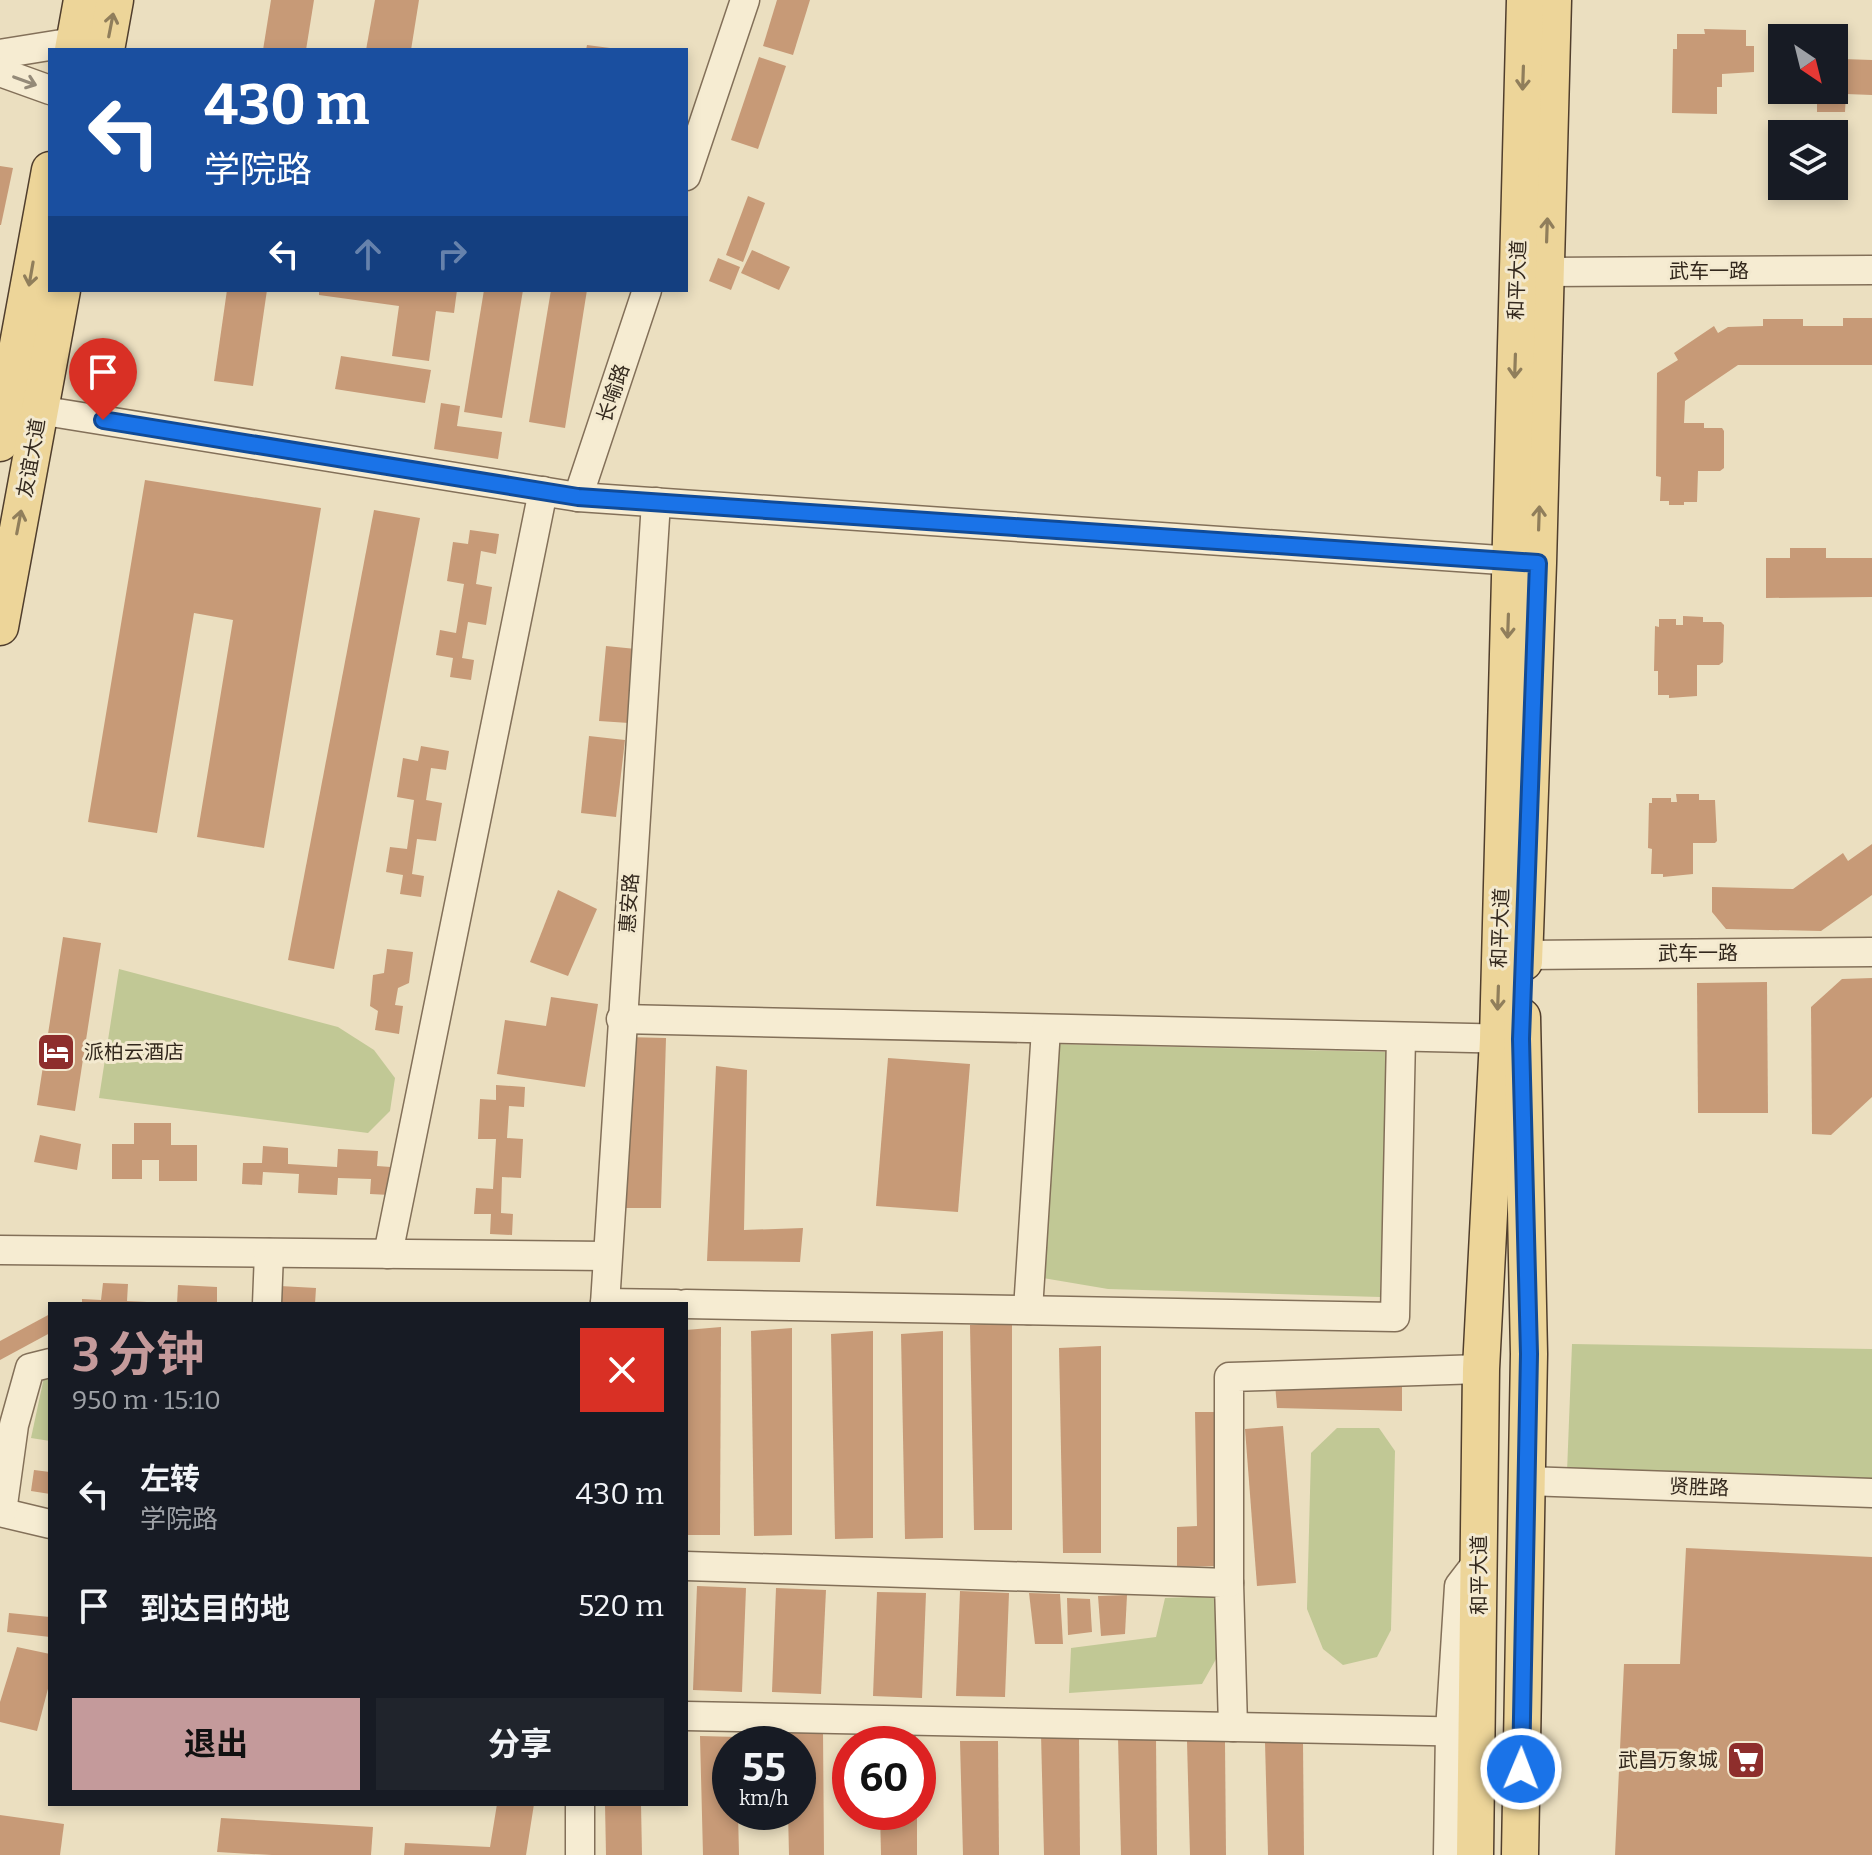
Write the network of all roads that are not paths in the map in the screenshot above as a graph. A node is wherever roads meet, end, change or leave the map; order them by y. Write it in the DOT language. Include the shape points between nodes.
graph roads {
  1 [pos="82,0"];
  2 [pos="115,0"];
  3 [pos="745,0"];
  4 [pos="1525,0"];
  5 [pos="1553,0"];
  6 [pos="84,47"];
  7 [pos="48,50"];
  8 [pos="0,54"];
  9 [pos="0,72"];
  10 [pos="48,89"];
  11 [pos="688,170"];
  12 [pos="48,188"];
  13 [pos="1872,270"];
  14 [pos="1546,272"];
  15 [pos="61,292"];
  16 [pos="646,292"];
  17 [pos="23,408"];
  18 [pos="0,443"];
  19 [pos="543,491"];
  20 [pos="578,497"];
  21 [pos="656,502"];
  22 [pos="1524,562"];
  23 [pos="0,627"];
  24 [pos="1872,952"];
  25 [pos="1524,955"];
  26 [pos="621,1019"];
  27 [pos="1046,1029"];
  28 [pos="1401,1037"];
  29 [pos="1509,1039"];
  30 [pos="0,1250"];
  31 [pos="269,1253"];
  32 [pos="388,1254"];
  33 [pos="607,1256"];
  34 [pos="267,1302"];
  35 [pos="605,1302"];
  36 [pos="688,1304"];
  37 [pos="1028,1310"];
  38 [pos="48,1364"];
  39 [pos="1481,1369"];
  40 [pos="1526,1481"];
  41 [pos="1872,1493"];
  42 [pos="1,1512"];
  43 [pos="48,1524"];
  44 [pos="688,1566"];
  45 [pos="1229,1583"];
  46 [pos="688,1716"];
  47 [pos="1233,1727"];
  48 [pos="1464,1732"];
  49 [pos="580,1806"];
  50 [pos="580,1855"];
  51 [pos="1448,1855"];
  52 [pos="1475,1855"];
  53 [pos="1520,1855"];
  1 -- 6 [label="main road"];
  6 -- 2 [label="main road, one-way"];
  3 -- 11 [label="street"];
  4 -- 22 [label="main road, 和平大道, one-way"];
  14 -- 5 [label="main road, 和平大道, one-way"];
  7 -- 8 [label="street"];
  9 -- 10 [label="street, one-way"];
  12 -- 17 [label="main road, 友谊大道, one-way"];
  13 -- 14 [label="street, 武车一路"];
  22 -- 14 [label="main road, 和平大道, one-way"];
  15 -- 17 [label="main road, 友谊大道"];
  16 -- 20 [label="street, 长喻路"];
  17 -- 18 [label="main road, 友谊大道"];
  17 -- 19 [label="street"];
  23 -- 17 [label="main road, 友谊大道, one-way"];
  19 -- 20 [label="street"];
  19 -- 32 [label="street"];
  20 -- 21 [label="street"];
  21 -- 22 [label="street"];
  21 -- 26 [label="street, 惠安路"];
  22 -- 25 [label="main road, 和平大道"];
  22 -- 29 [label="main road, 和平大道, one-way"];
  24 -- 25 [label="street, 武车一路"];
  25 -- 29 [label="main road, 和平大道"];
  26 -- 27 [label="street"];
  26 -- 33 [label="street, 惠安路"];
  27 -- 28 [label="street"];
  27 -- 37 [label="street"];
  28 -- 29 [label="street"];
  28 -- 37 [label="street" via="1395,1317"];
  29 -- 39 [label="main road, 和平大道"];
  29 -- 40 [label="main road, 和平大道" via="1529,1354"];
  30 -- 31 [label="street"];
  31 -- 32 [label="street"];
  31 -- 34 [label="street"];
  32 -- 33 [label="street"];
  33 -- 35 [label="street, 惠安路"];
  36 -- 37 [label="street"];
  38 -- 42 [label="street" via="30,1368 14,1425"];
  39 -- 45 [label="street" via="1229,1377"];
  39 -- 48 [label="main road, 和平大道" via="1479,1560"];
  40 -- 41 [label="street, 贤胜路"];
  40 -- 53 [label="main road, 和平大道"];
  42 -- 43 [label="street"];
  44 -- 45 [label="street"];
  45 -- 47 [label="street"];
  46 -- 47 [label="street"];
  47 -- 48 [label="street"];
  48 -- 51 [label="street"];
  48 -- 52 [label="main road, 和平大道"];
  49 -- 50 [label="street"];
}
